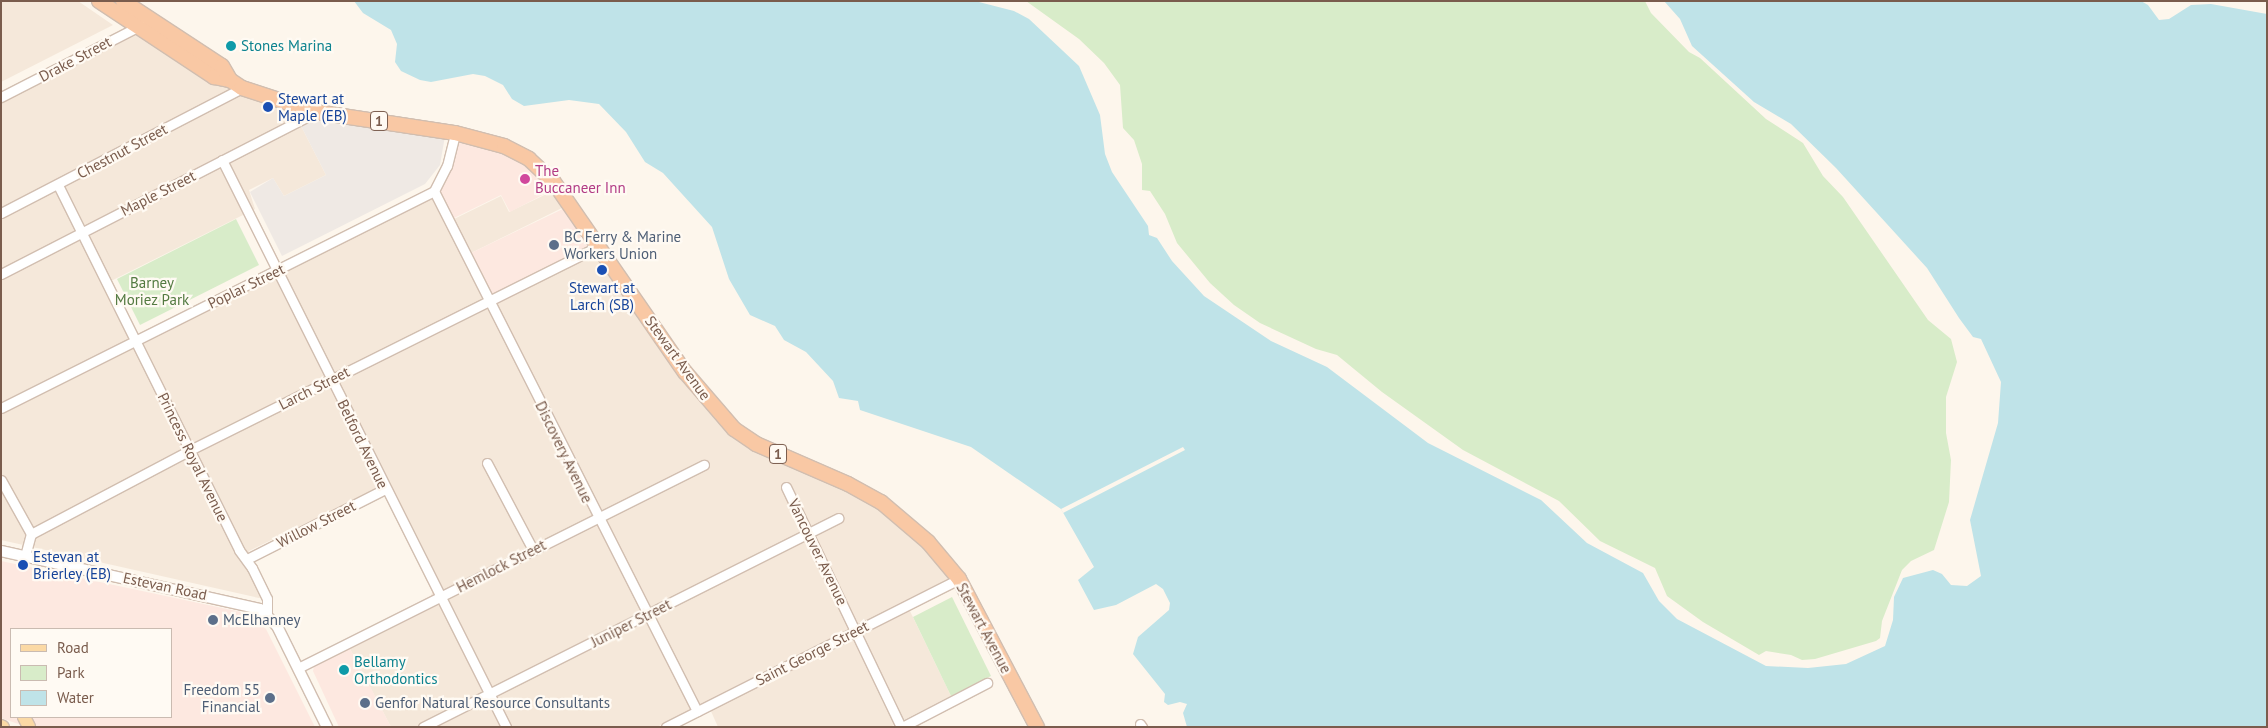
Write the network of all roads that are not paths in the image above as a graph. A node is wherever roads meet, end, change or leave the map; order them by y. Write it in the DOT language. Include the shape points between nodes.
graph roads {
  1 [pos="99,1"];
  2 [pos="126,3"];
  3 [pos="149,20"];
  4 [pos="136,27"];
  5 [pos="230,80"];
  6 [pos="242,88"];
  7 [pos="1,97"];
  8 [pos="316,112"];
  9 [pos="455,133"];
  10 [pos="222,160"];
  11 [pos="58,185"];
  12 [pos="434,191"];
  13 [pos="1,213"];
  14 [pos="81,233"];
  15 [pos="600,246"];
  16 [pos="277,271"];
  17 [pos="1,274"];
  18 [pos="489,301"];
  19 [pos="135,341"];
  20 [pos="331,380"];
  21 [pos="1,408"];
  22 [pos="190,450"];
  23 [pos="488,463"];
  24 [pos="704,464"];
  25 [pos="1,480"];
  26 [pos="786,487"];
  27 [pos="385,489"];
  28 [pos="597,518"];
  29 [pos="838,518"];
  30 [pos="808,533"];
  31 [pos="31,534"];
  32 [pos="534,550"];
  33 [pos="1,551"];
  34 [pos="25,556"];
  35 [pos="247,559"];
  36 [pos="959,579"];
  37 [pos="440,597"];
  38 [pos="267,615"];
  39 [pos="647,615"];
  40 [pos="856,631"];
  41 [pos="298,668"];
  42 [pos="987,683"];
  43 [pos="490,695"];
  44 [pos="697,711"];
  45 [pos="327,727"];
  46 [pos="423,727"];
  47 [pos="506,727"];
  48 [pos="666,727"];
  49 [pos="902,727"];
  50 [pos="1037,727"];
  1 -- 4 [label="highway, Stewart Avenue / 1"];
  2 -- 3 [label="highway, Stewart Avenue / 1"];
  3 -- 4 [label="street, Drake Street"];
  3 -- 5 [label="highway, Stewart Avenue / 1" via="222,66"];
  4 -- 5 [label="highway, Stewart Avenue / 1" via="214,77"];
  4 -- 7 [label="street, Drake Street"];
  5 -- 6 [label="highway, Stewart Avenue / 1"];
  6 -- 8 [label="highway, Stewart Avenue / 1"];
  6 -- 11 [label="street, Chestnut Street"];
  8 -- 9 [label="highway, Stewart Avenue / 1"];
  8 -- 10 [label="street, Maple Street"];
  9 -- 12 [label="street" via="447,166"];
  9 -- 15 [label="highway, Stewart Avenue / 1" via="504,146 529,160 553,181"];
  10 -- 14 [label="street, Maple Street"];
  10 -- 16 [label="street, Belford Avenue"];
  11 -- 13 [label="street, Chestnut Street"];
  11 -- 14 [label="street, Princess Royal Avenue"];
  12 -- 16 [label="street, Poplar Street"];
  12 -- 18 [label="street, Discovery Avenue"];
  14 -- 17 [label="street, Maple Street"];
  14 -- 19 [label="street, Princess Royal Avenue"];
  15 -- 18 [label="street, Larch Street"];
  15 -- 36 [label="highway, Stewart Avenue / 1" via="684,372 734,429 756,444 882,502 928,542"];
  16 -- 19 [label="street, Poplar Street"];
  16 -- 20 [label="street, Belford Avenue"];
  18 -- 20 [label="street, Larch Street"];
  18 -- 28 [label="street, Discovery Avenue"];
  19 -- 21 [label="street, Poplar Street"];
  19 -- 22 [label="street, Princess Royal Avenue"];
  20 -- 22 [label="street, Larch Street"];
  20 -- 27 [label="street, Belford Avenue"];
  22 -- 31 [label="street, Larch Street"];
  22 -- 35 [label="street, Princess Royal Avenue" via="239,550"];
  23 -- 32 [label="street"];
  24 -- 28 [label="street, Hemlock Street"];
  25 -- 31 [label="street"];
  26 -- 30 [label="street, Vancouver Avenue"];
  27 -- 35 [label="street, Willow Street"];
  27 -- 37 [label="street, Belford Avenue"];
  28 -- 32 [label="street, Hemlock Street"];
  28 -- 39 [label="street, Discovery Avenue"];
  29 -- 30 [label="street, Juniper Street"];
  30 -- 39 [label="street, Juniper Street"];
  30 -- 40 [label="street, Vancouver Avenue"];
  31 -- 34 [label="street"];
  32 -- 37 [label="street, Hemlock Street"];
  33 -- 34 [label="street, Estevan Road"];
  34 -- 38 [label="street, Estevan Road" via="251,605"];
  35 -- 38 [label="street, Princess Royal Avenue" via="267,599"];
  36 -- 40 [label="street, Saint George Street"];
  36 -- 50 [label="highway, Stewart Avenue / 1"];
  37 -- 41 [label="street, Hemlock Street"];
  37 -- 43 [label="street, Belford Avenue"];
  38 -- 41 [label="street, Princess Royal Avenue" via="277,626"];
  39 -- 43 [label="street, Juniper Street"];
  39 -- 44 [label="street, Discovery Avenue"];
  40 -- 44 [label="street, Saint George Street"];
  40 -- 49 [label="street, Vancouver Avenue"];
  41 -- 45 [label="street, Princess Royal Avenue"];
  42 -- 49 [label="street"];
  43 -- 46 [label="street, Juniper Street"];
  43 -- 47 [label="street, Belford Avenue"];
  44 -- 48 [label="street, Saint George Street"];
}
